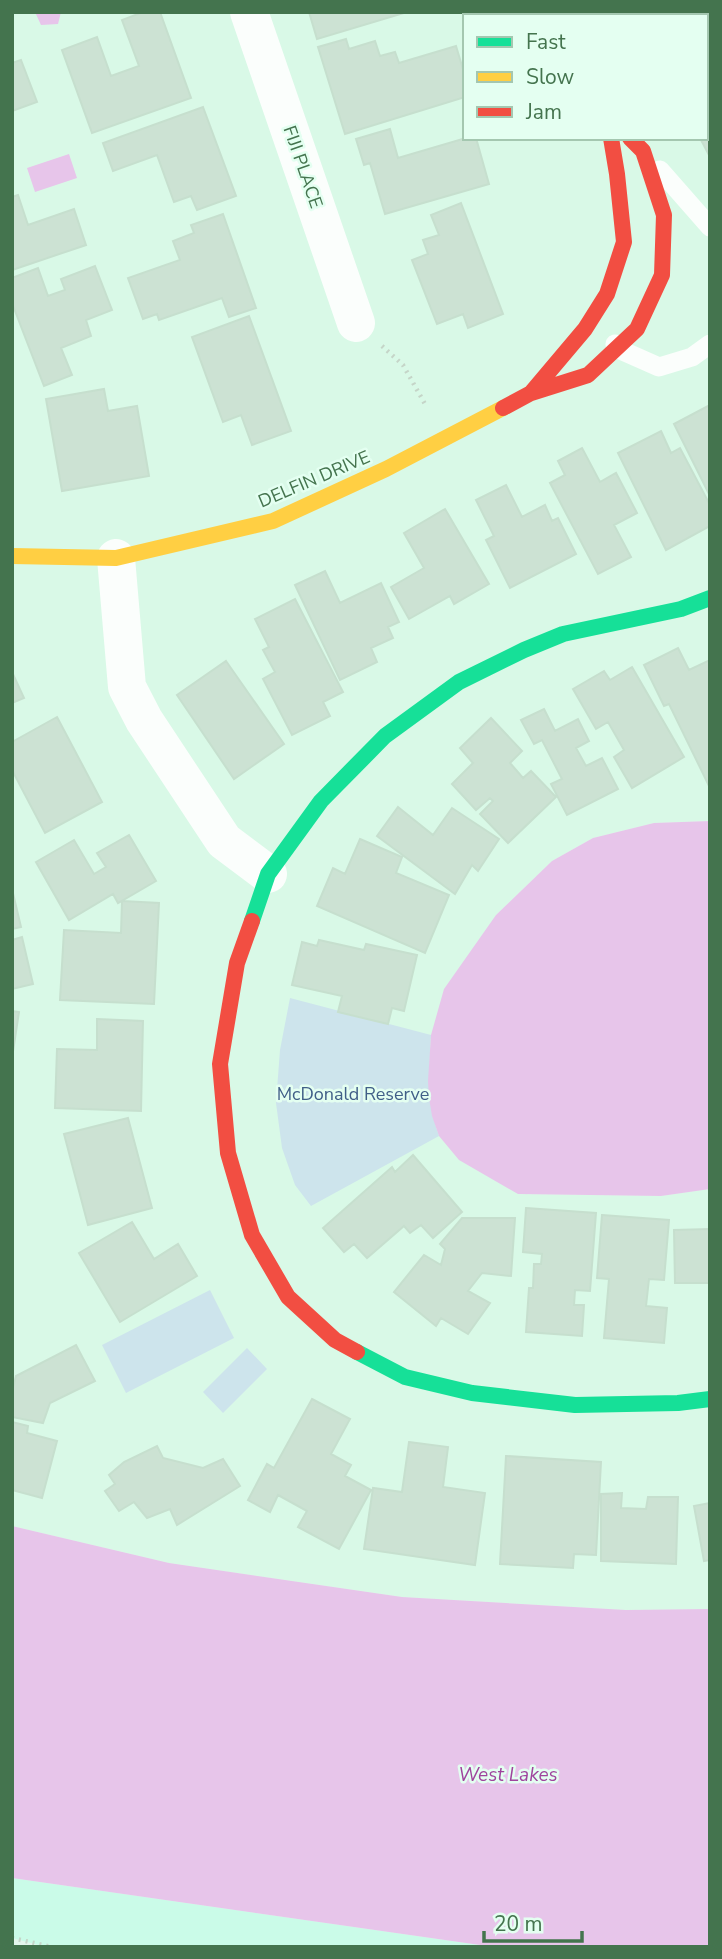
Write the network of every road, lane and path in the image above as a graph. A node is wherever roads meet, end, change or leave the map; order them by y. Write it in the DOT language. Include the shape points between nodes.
graph roads {
  1 [pos="249,12"];
  2 [pos="611,140"];
  3 [pos="637,144"];
  4 [pos="710,227"];
  5 [pos="607,293"];
  6 [pos="356,323"];
  7 [pos="710,344"];
  8 [pos="616,348"];
  9 [pos="531,393"];
  10 [pos="425,404"];
  11 [pos="12,556"];
  12 [pos="116,558"];
  13 [pos="710,598"];
  14 [pos="268,874"];
  15 [pos="710,1399"];
  16 [pos="12,1938"];
  17 [pos="52,1947"];
  1 -- 6 [label="street, FIJI PLACE"];
  2 -- 5 [label="street, DELFIN DRIVE" via="624,242"];
  3 -- 4 [label="lane"];
  3 -- 8 [label="street, DELFIN DRIVE" via="664,215 662,275 636,328"];
  5 -- 8 [label="lane"];
  5 -- 9 [label="street, DELFIN DRIVE" via="585,328"];
  6 -- 10 [label="path" via="402,365"];
  7 -- 8 [label="lane" via="692,357 659,367"];
  8 -- 9 [label="street, DELFIN DRIVE" via="588,375"];
  9 -- 12 [label="street, DELFIN DRIVE" via="386,469 272,521"];
  11 -- 12 [label="street, DELFIN DRIVE"];
  12 -- 14 [label="street" via="127,687 224,841"];
  13 -- 14 [label="street" via="681,609 564,634 459,682 386,736 321,801"];
  14 -- 15 [label="street" via="237,963 220,1064 228,1153 252,1235 288,1297 335,1340 405,1377 472,1393 575,1405"];
  16 -- 17 [label="path"];
}
